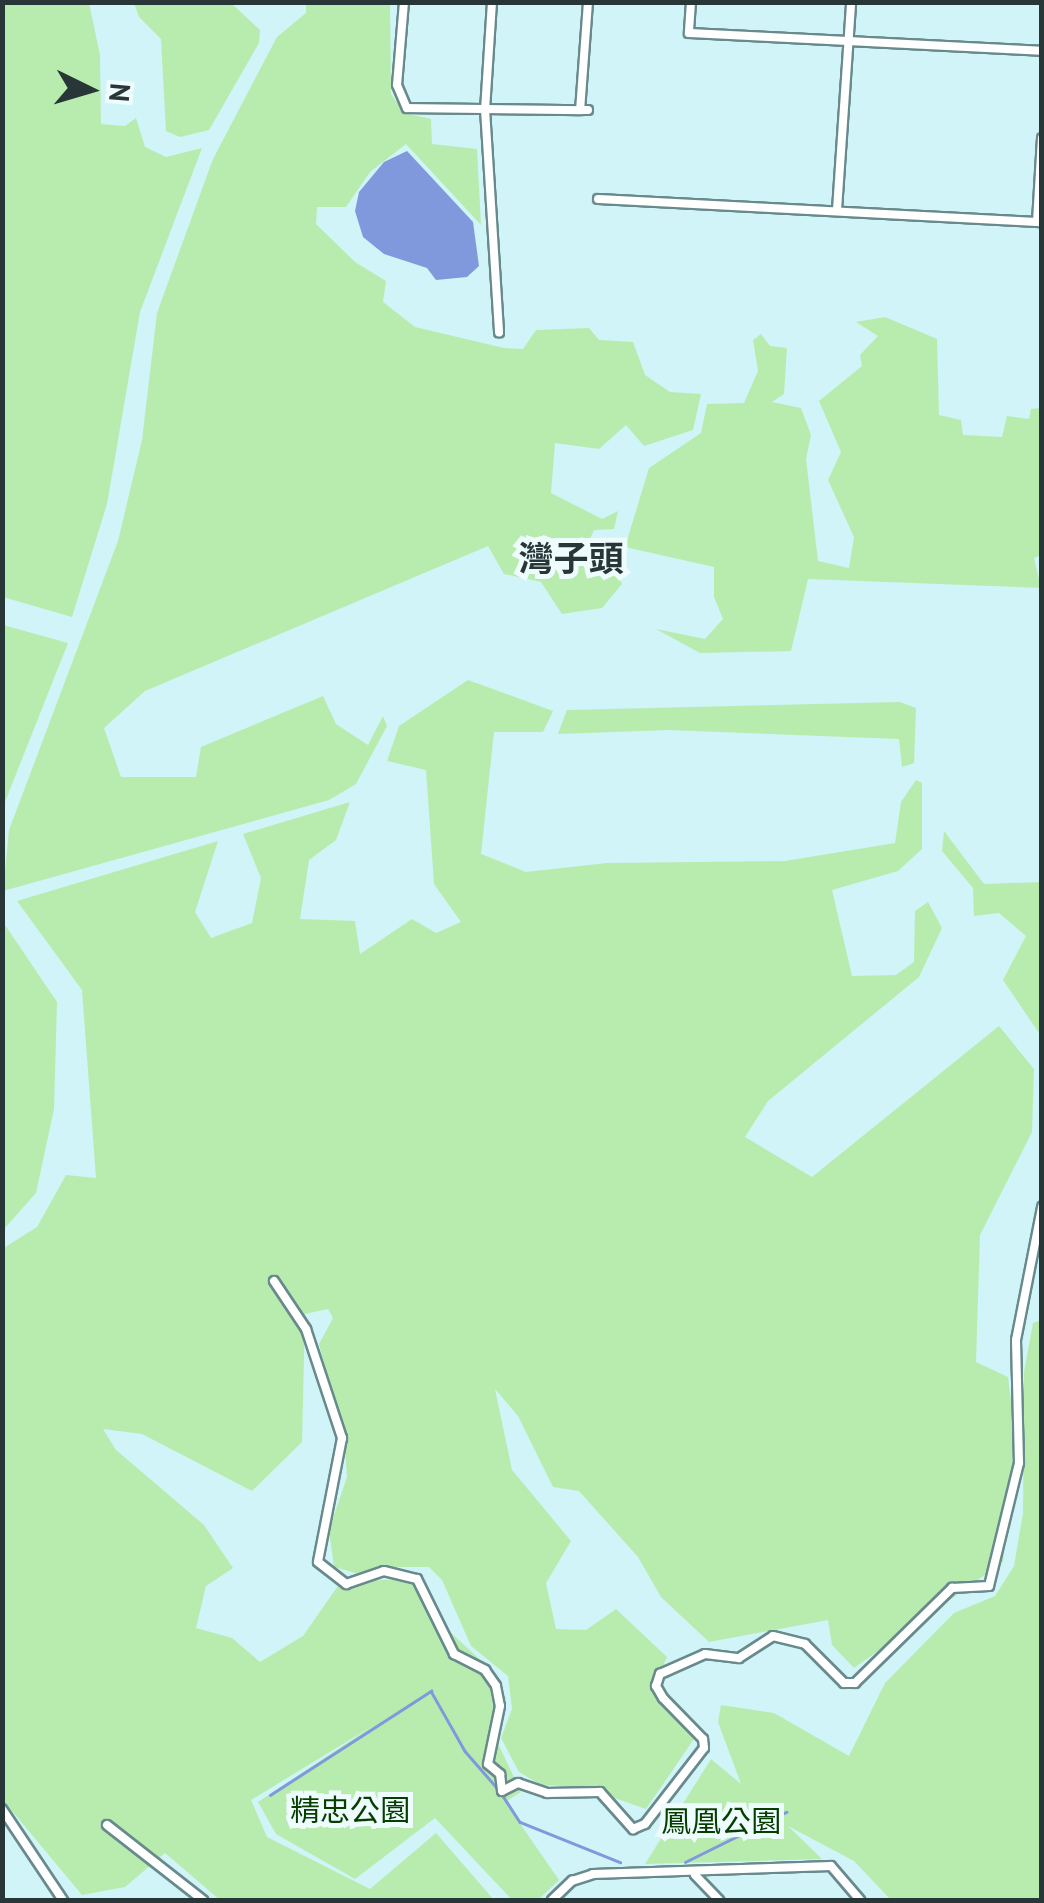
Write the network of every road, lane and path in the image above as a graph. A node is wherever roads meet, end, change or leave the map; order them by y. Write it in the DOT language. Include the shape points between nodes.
graph roads {
  1 [pos="404,2"];
  2 [pos="492,2"];
  3 [pos="588,2"];
  4 [pos="691,2"];
  5 [pos="851,2"];
  6 [pos="850,42"];
  7 [pos="1042,51"];
  8 [pos="485,109"];
  9 [pos="1042,138"];
  10 [pos="598,199"];
  11 [pos="837,210"];
  12 [pos="1039,222"];
  13 [pos="498,333"];
  14 [pos="1042,1207"];
  15 [pos="274,1281"];
  16 [pos="2,1808"];
  17 [pos="107,1825"];
  18 [pos="695,1874"];
  19 [pos="63,1900"];
  20 [pos="203,1900"];
  21 [pos="552,1900"];
  22 [pos="720,1900"];
  23 [pos="860,1900"];
  1 -- 8 [label="street" via="398,96 407,108"];
  2 -- 8 [label="street"];
  3 -- 8 [label="street" via="584,110"];
  4 -- 6 [label="street" via="689,33"];
  5 -- 6 [label="street"];
  6 -- 7 [label="street"];
  6 -- 11 [label="street"];
  8 -- 13 [label="street"];
  9 -- 12 [label="street"];
  10 -- 11 [label="street"];
  11 -- 12 [label="street"];
  14 -- 15 [label="street" via="1016,1340 1020,1463 989,1586 952,1588 855,1683 844,1683 805,1644 773,1636 739,1658 705,1654 660,1674 656,1686 663,1698 704,1748 645,1824 633,1828 600,1792 547,1793 518,1784 510,1793 502,1791 500,1774 488,1764 500,1706 496,1686 485,1670 454,1654 417,1578 384,1571 346,1584 318,1562 342,1438 306,1330"];
  16 -- 19 [label="street"];
  17 -- 20 [label="street"];
  18 -- 21 [label="street" via="593,1874"];
  18 -- 22 [label="street"];
  18 -- 23 [label="street" via="831,1866"];
}
